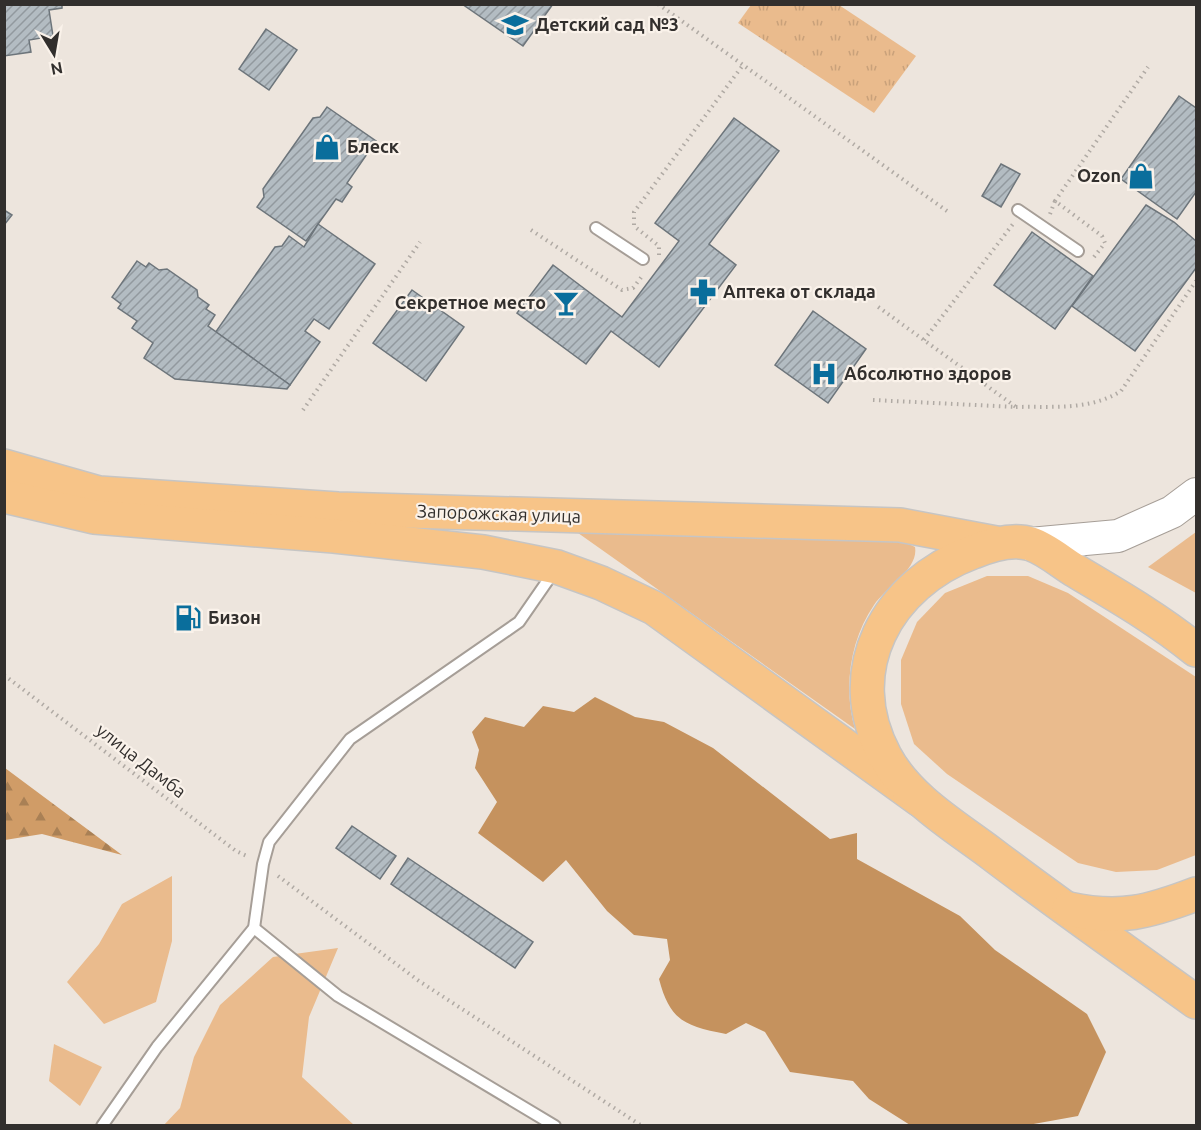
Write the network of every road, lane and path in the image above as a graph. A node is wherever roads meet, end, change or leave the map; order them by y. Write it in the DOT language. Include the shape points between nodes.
graph roads {
  1 [pos="658,4"];
  2 [pos="743,65"];
  3 [pos="1018,210"];
  4 [pos="947,211"];
  5 [pos="596,228"];
  6 [pos="531,230"];
  7 [pos="420,242"];
  8 [pos="1078,251"];
  9 [pos="648,260"];
  10 [pos="647,270"];
  11 [pos="1197,281"];
  12 [pos="878,306"];
  13 [pos="873,400"];
  14 [pos="1016,407"];
  15 [pos="303,410"];
  16 [pos="4,466"];
  17 [pos="1197,494"];
  18 [pos="4,496"];
  19 [pos="996,543"];
  20 [pos="1030,544"];
  21 [pos="556,567"];
  22 [pos="1197,650"];
  23 [pos="4,675"];
  24 [pos="920,800"];
  25 [pos="262,864"];
  26 [pos="1197,894"];
  27 [pos="1064,908"];
  28 [pos="254,928"];
  29 [pos="1197,1002"];
  30 [pos="102,1125"];
  31 [pos="555,1125"];
  32 [pos="642,1125"];
  1 -- 2 [label="path"];
  2 -- 4 [label="path"];
  2 -- 9 [label="path" via="634,212 634,226 661,252"];
  3 -- 8 [label="lane"];
  5 -- 9 [label="lane"];
  6 -- 10 [label="path" via="622,290 633,288"];
  7 -- 15 [label="path"];
  11 -- 14 [label="path" via="1121,391 1105,401 1085,406"];
  12 -- 14 [label="path"];
  13 -- 14 [label="path"];
  16 -- 19 [label="main road, Запорожская улица" via="99,493 338,510 900,525"];
  17 -- 20 [label="main road" via="1172,512 1118,536"];
  18 -- 21 [label="main road, Запорожская улица" via="94,517 483,552"];
  19 -- 20 [label="main road"];
  19 -- 24 [label="main road" via="955,558 922,578 900,600 878,634 868,666 868,711 885,757"];
  20 -- 22 [label="main road" via="1163,623"];
  21 -- 24 [label="main road, Запорожская улица" via="654,608"];
  21 -- 25 [label="lane" via="519,622 350,740 269,842"];
  23 -- 25 [label="path, улица Дамба" via="236,851"];
  24 -- 27 [label="main road"];
  25 -- 28 [label="lane"];
  25 -- 32 [label="path, улица Дамба" via="419,981"];
  26 -- 27 [label="main road" via="1155,910 1101,916"];
  27 -- 29 [label="main road"];
  28 -- 30 [label="lane" via="157,1047"];
  28 -- 31 [label="lane" via="338,996"];
}
